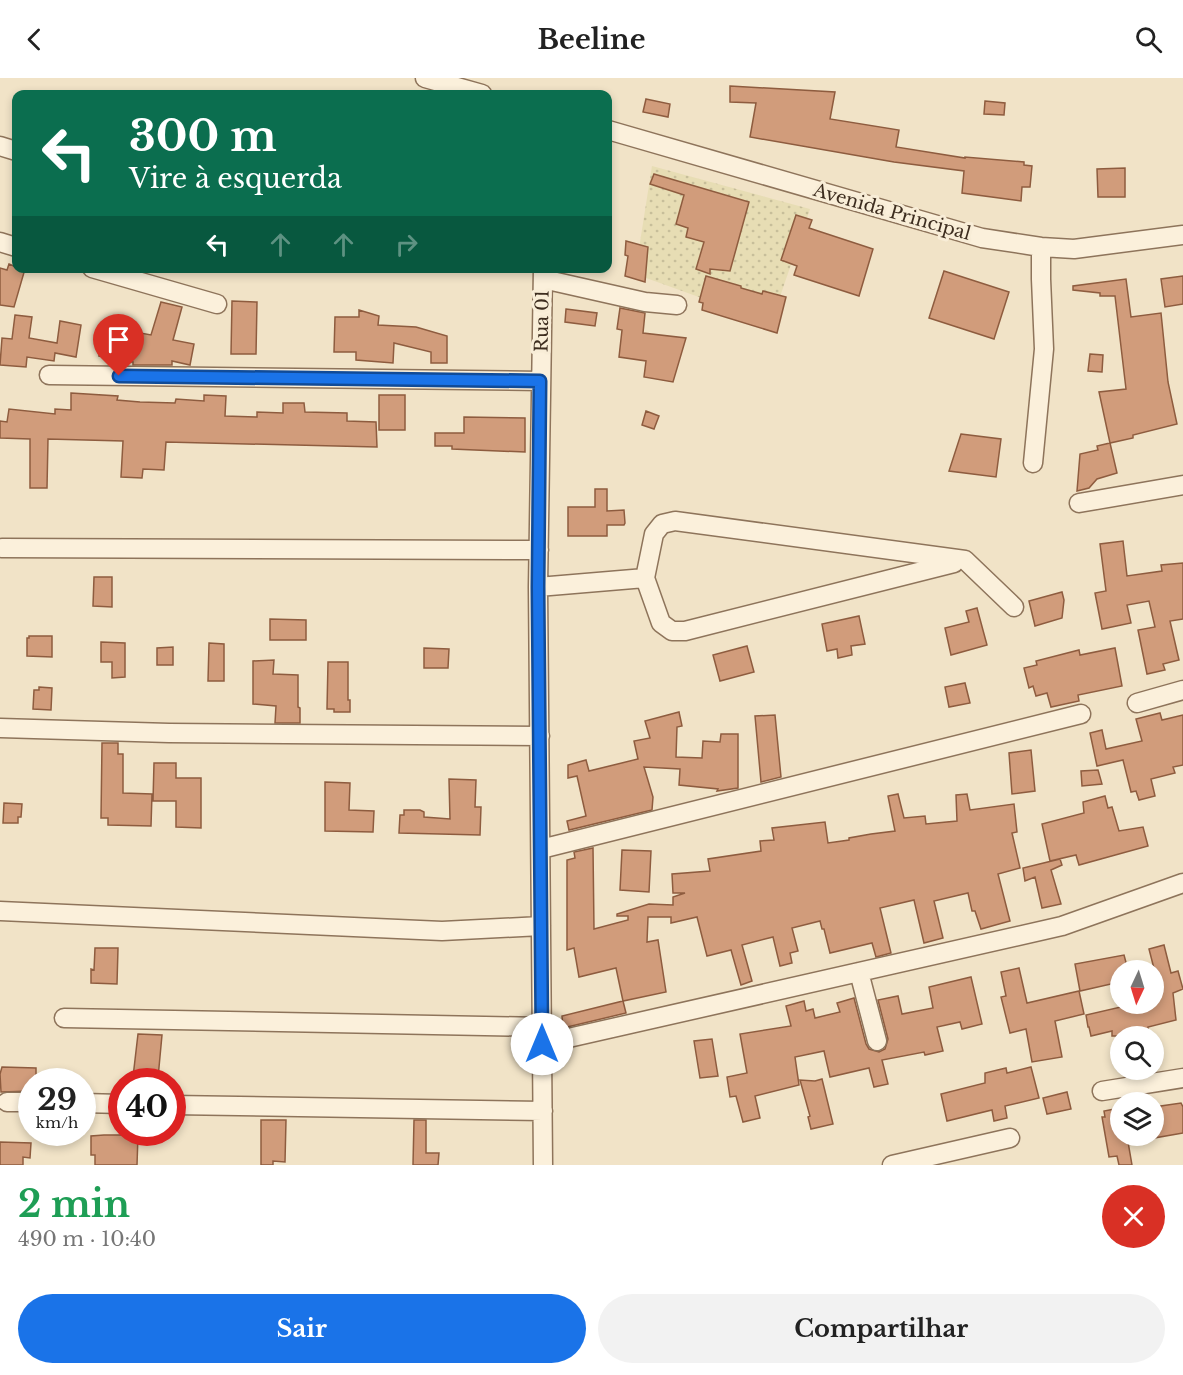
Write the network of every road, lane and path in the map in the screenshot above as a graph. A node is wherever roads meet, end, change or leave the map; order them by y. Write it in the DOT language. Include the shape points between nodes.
graph roads {
  1 [pos="425,78"];
  2 [pos="480,89"];
  3 [pos="612,131"];
  4 [pos="1183,235"];
  5 [pos="1041,247"];
  6 [pos="109,273"];
  7 [pos="543,274"];
  8 [pos="217,304"];
  9 [pos="676,306"];
  10 [pos="49,375"];
  11 [pos="540,381"];
  12 [pos="1033,463"];
  13 [pos="1183,485"];
  14 [pos="1079,503"];
  15 [pos="2,548"];
  16 [pos="539,550"];
  17 [pos="965,560"];
  18 [pos="645,578"];
  19 [pos="538,587"];
  20 [pos="1014,607"];
  21 [pos="1183,690"];
  22 [pos="1137,703"];
  23 [pos="1081,714"];
  24 [pos="0,728"];
  25 [pos="540,736"];
  26 [pos="541,849"];
  27 [pos="1183,883"];
  28 [pos="0,911"];
  29 [pos="541,926"];
  30 [pos="859,972"];
  31 [pos="64,1018"];
  32 [pos="542,1036"];
  33 [pos="876,1041"];
  34 [pos="1183,1078"];
  35 [pos="1102,1091"];
  36 [pos="7,1102"];
  37 [pos="18,1102"];
  38 [pos="186,1105"];
  39 [pos="543,1111"];
  40 [pos="1010,1138"];
  41 [pos="543,1165"];
  42 [pos="892,1165"];
  1 -- 2 [label="street"];
  3 -- 5 [label="street, Avenida Principal" via="982,238"];
  4 -- 5 [label="street, Avenida Principal" via="1074,249"];
  5 -- 12 [label="street" via="1044,349"];
  6 -- 8 [label="street"];
  7 -- 9 [label="street" via="645,302"];
  7 -- 11 [label="street, Rua 01"];
  10 -- 11 [label="street"];
  11 -- 16 [label="street, Rua 01"];
  13 -- 14 [label="street"];
  15 -- 16 [label="street"];
  16 -- 19 [label="street, Rua 01"];
  17 -- 18 [label="street" via="685,631 672,631 661,623"];
  17 -- 18 [label="street" via="675,521 662,524 654,534"];
  17 -- 20 [label="street"];
  18 -- 19 [label="street"];
  19 -- 25 [label="street, Rua 01"];
  21 -- 22 [label="street"];
  23 -- 26 [label="street"];
  24 -- 25 [label="street"];
  25 -- 26 [label="street, Rua 01"];
  26 -- 29 [label="street, Rua 01"];
  27 -- 30 [label="street" via="1062,926"];
  28 -- 29 [label="street" via="442,931"];
  29 -- 32 [label="street, Rua 01"];
  30 -- 32 [label="street"];
  30 -- 33 [label="street"];
  31 -- 32 [label="street"];
  32 -- 39 [label="street, Rua 01"];
  34 -- 35 [label="street"];
  36 -- 37 [label="street"];
  38 -- 39 [label="street"];
  39 -- 41 [label="street, Rua 01"];
  40 -- 42 [label="street"];
}
